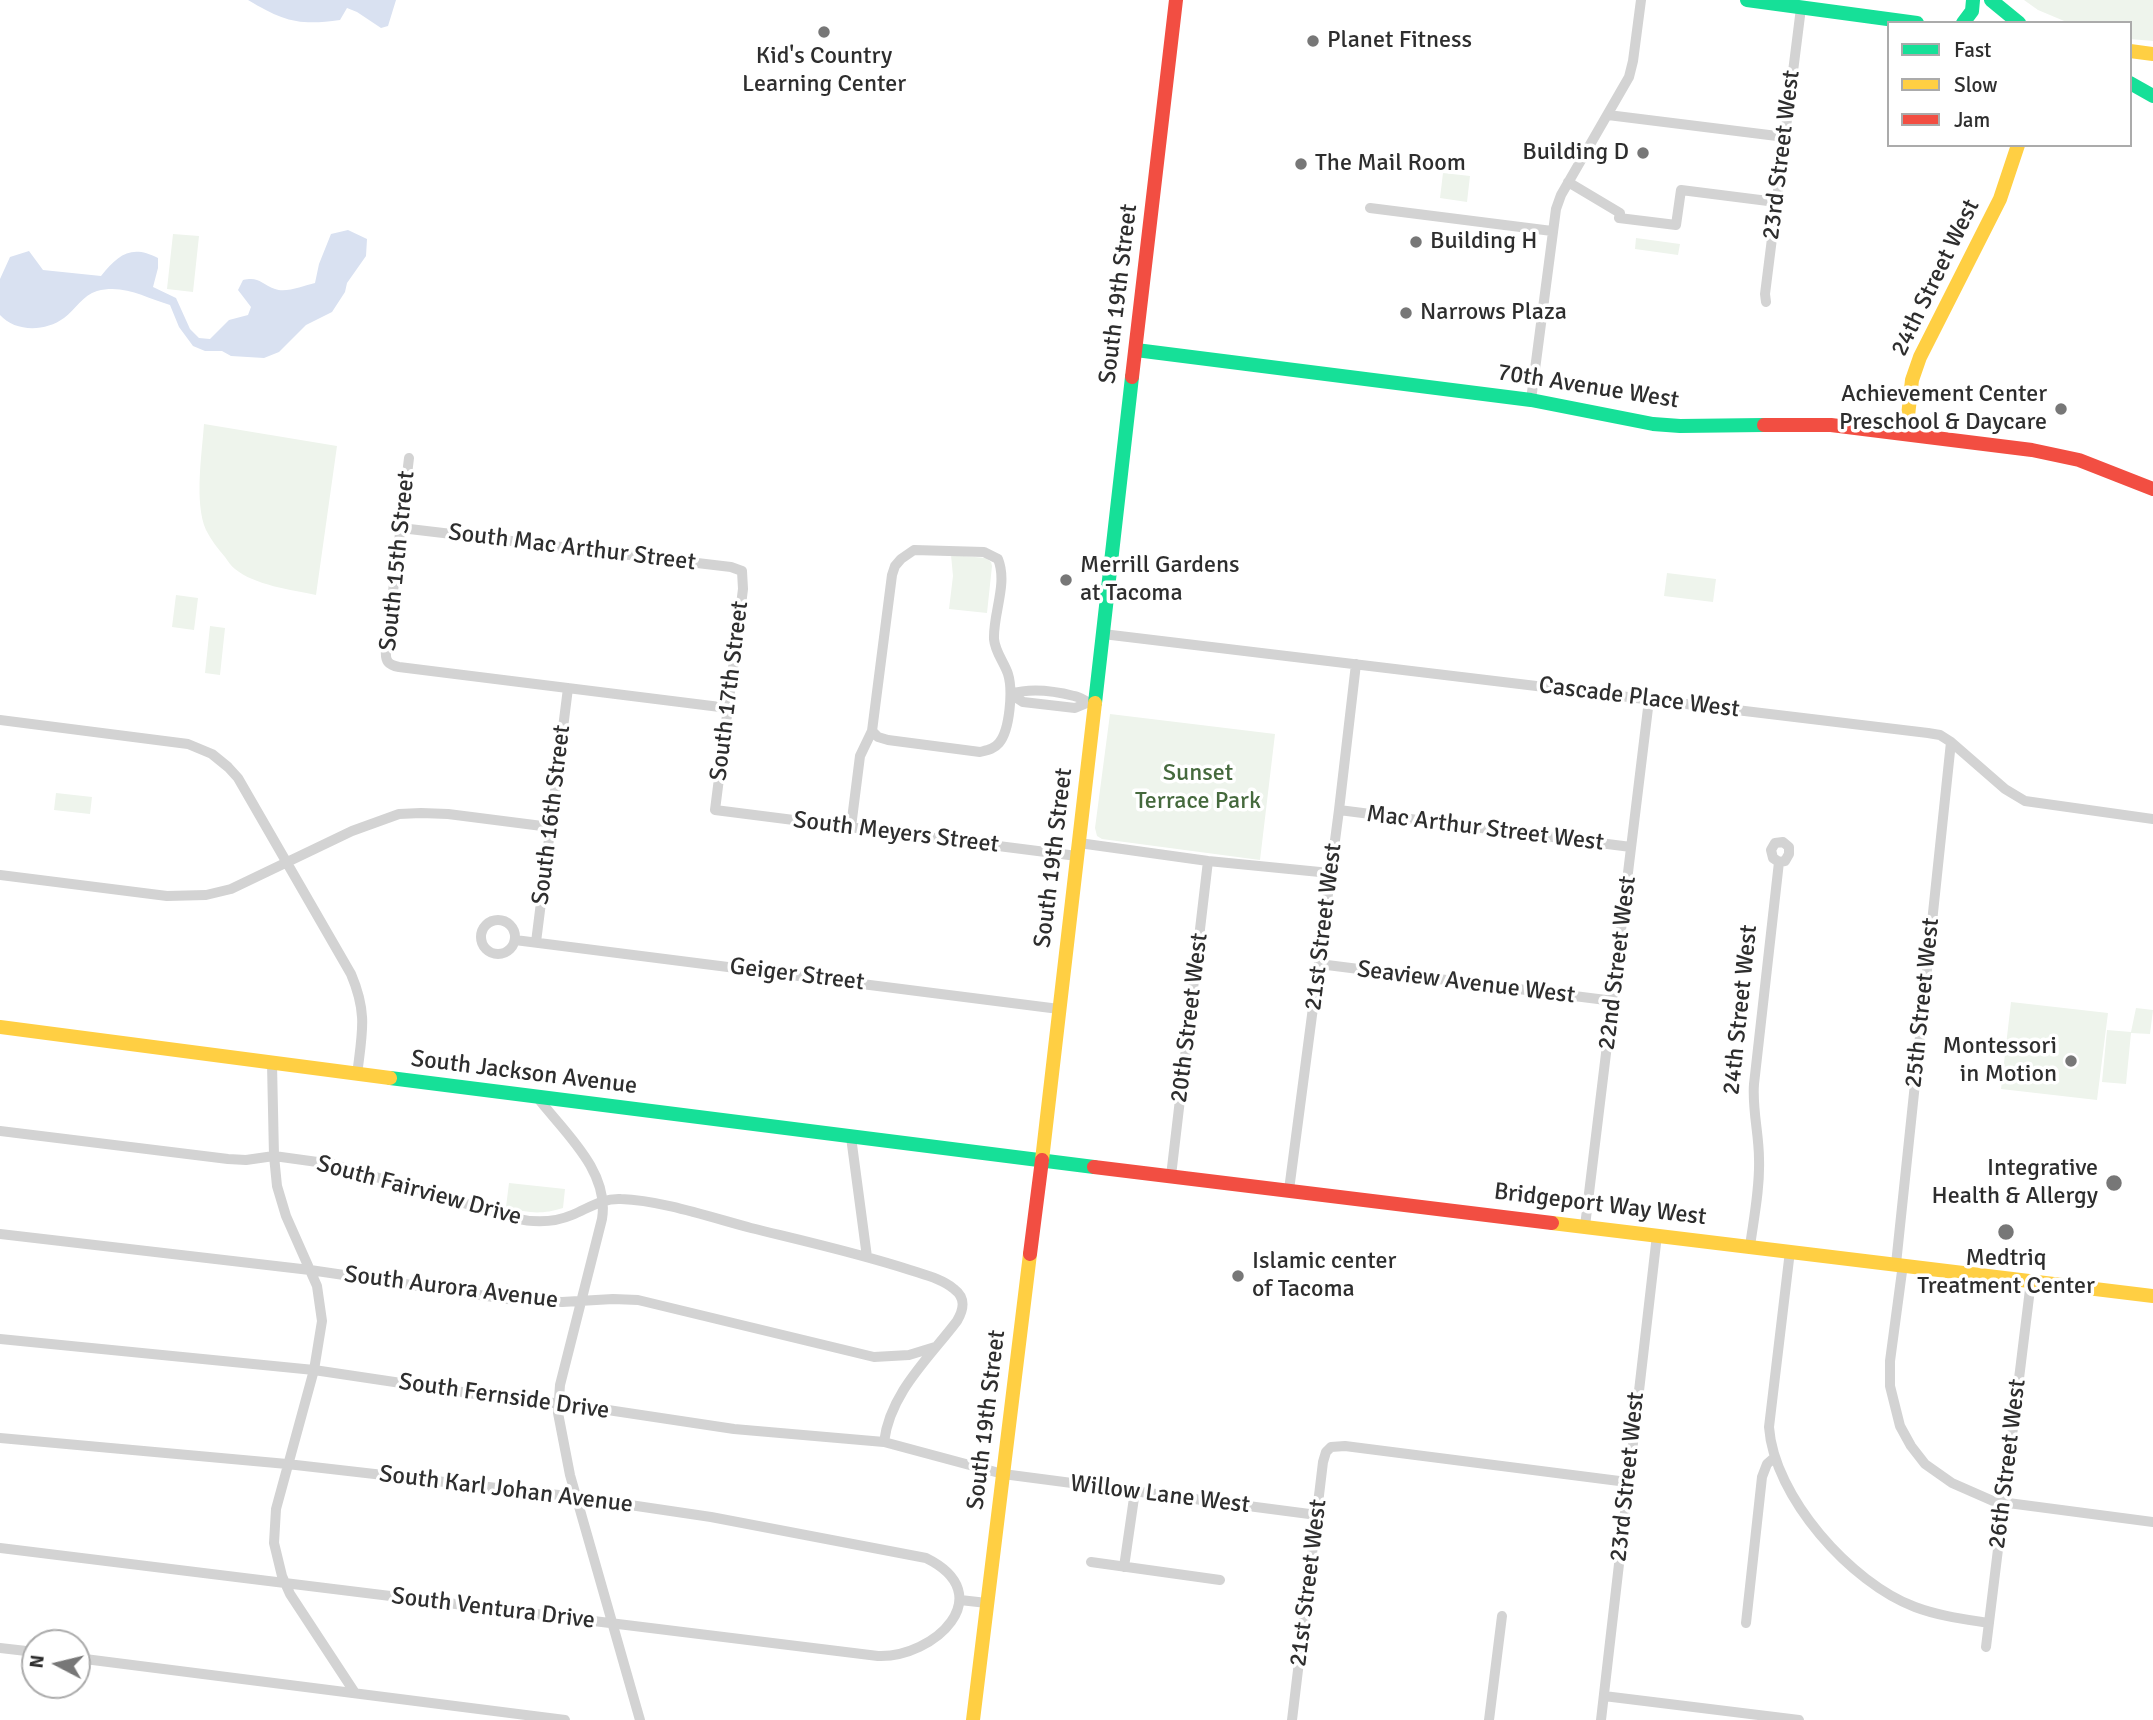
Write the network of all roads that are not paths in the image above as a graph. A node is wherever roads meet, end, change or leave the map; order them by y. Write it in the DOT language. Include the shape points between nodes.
graph roads {
  1 [pos="1176,0"];
  2 [pos="1641,0"];
  3 [pos="1747,0"];
  4 [pos="1973,0"];
  5 [pos="1991,0"];
  6 [pos="1801,8"];
  7 [pos="1901,21"];
  8 [pos="1965,21"];
  9 [pos="2017,21"];
  10 [pos="2132,51"];
  11 [pos="2153,54"];
  12 [pos="2132,84"];
  13 [pos="2153,96"];
  14 [pos="1608,115"];
  15 [pos="1784,137"];
  16 [pos="2017,147"];
  17 [pos="1568,182"];
  18 [pos="1776,202"];
  19 [pos="1370,208"];
  20 [pos="1552,231"];
  21 [pos="1766,302"];
  22 [pos="1136,351"];
  23 [pos="1531,400"];
  24 [pos="1906,434"];
  25 [pos="409,457"];
  26 [pos="2153,489"];
  27 [pos="401,528"];
  28 [pos="742,572"];
  29 [pos="1103,634"];
  30 [pos="1356,664"];
  31 [pos="568,688"];
  32 [pos="1011,694"];
  33 [pos="1650,700"];
  34 [pos="1091,704"];
  35 [pos="728,708"];
  36 [pos="0,720"];
  37 [pos="872,731"];
  38 [pos="1951,742"];
  39 [pos="715,810"];
  40 [pos="1339,810"];
  41 [pos="2153,819"];
  42 [pos="550,827"];
  43 [pos="851,827"];
  44 [pos="1631,847"];
  45 [pos="1078,849"];
  46 [pos="1208,860"];
  47 [pos="1779,862"];
  48 [pos="288,863"];
  49 [pos="1330,873"];
  50 [pos="0,875"];
  51 [pos="515,940"];
  52 [pos="536,942"];
  53 [pos="1319,964"];
  54 [pos="1614,1001"];
  55 [pos="1059,1009"];
  56 [pos="0,1027"];
  57 [pos="272,1064"];
  58 [pos="357,1075"];
  59 [pos="537,1097"];
  60 [pos="0,1131"];
  61 [pos="851,1137"];
  62 [pos="274,1156"];
  63 [pos="1042,1160"];
  64 [pos="1171,1176"];
  65 [pos="1289,1190"];
  66 [pos="604,1200"];
  67 [pos="1585,1226"];
  68 [pos="0,1234"];
  69 [pos="1657,1235"];
  70 [pos="1750,1245"];
  71 [pos="1790,1251"];
  72 [pos="867,1257"];
  73 [pos="1899,1264"];
  74 [pos="310,1270"];
  75 [pos="2031,1281"];
  76 [pos="2153,1296"];
  77 [pos="583,1301"];
  78 [pos="0,1339"];
  79 [pos="937,1346"];
  80 [pos="314,1370"];
  81 [pos="558,1404"];
  82 [pos="0,1438"];
  83 [pos="884,1442"];
  84 [pos="1775,1457"];
  85 [pos="287,1464"];
  86 [pos="1003,1474"];
  87 [pos="1627,1482"];
  88 [pos="1135,1491"];
  89 [pos="576,1497"];
  90 [pos="2003,1503"];
  91 [pos="1317,1515"];
  92 [pos="2153,1522"];
  93 [pos="0,1548"];
  94 [pos="1091,1562"];
  95 [pos="1124,1567"];
  96 [pos="1220,1580"];
  97 [pos="285,1583"];
  98 [pos="960,1600"];
  99 [pos="987,1603"];
  100 [pos="1502,1616"];
  101 [pos="612,1623"];
  102 [pos="1746,1623"];
  103 [pos="1989,1623"];
  104 [pos="1986,1647"];
  105 [pos="0,1648"];
  106 [pos="21,1650"];
  107 [pos="91,1660"];
  108 [pos="355,1693"];
  109 [pos="1604,1696"];
  110 [pos="565,1720"];
  111 [pos="640,1720"];
  112 [pos="973,1720"];
  113 [pos="1293,1720"];
  114 [pos="1489,1720"];
  115 [pos="1601,1720"];
  116 [pos="1799,1720"];
  1 -- 22 [label="main road, South 19th Street"];
  2 -- 14 [label="street" via="1631,69"];
  3 -- 6 [label="main road"];
  4 -- 8 [label="main road"];
  5 -- 9 [label="main road"];
  6 -- 7 [label="main road"];
  6 -- 15 [label="street, 23rd Street West"];
  10 -- 11 [label="main road"];
  12 -- 13 [label="main road"];
  14 -- 15 [label="street"];
  14 -- 17 [label="street"];
  15 -- 18 [label="street, 23rd Street West"];
  16 -- 24 [label="main road, 24th Street West" via="2000,199 1920,356"];
  17 -- 18 [label="street" via="1620,213 1619,218 1676,225 1681,190"];
  17 -- 20 [label="street"];
  18 -- 21 [label="street, 23rd Street West"];
  19 -- 20 [label="street"];
  20 -- 23 [label="street"];
  22 -- 23 [label="main road, 70th Avenue West"];
  22 -- 29 [label="main road, South 19th Street"];
  23 -- 24 [label="main road, 70th Avenue West" via="1653,424 1831,425"];
  24 -- 26 [label="main road, 70th Avenue West" via="2063,456"];
  25 -- 27 [label="street, South 15th Street"];
  27 -- 28 [label="street, South Mac Arthur Street" via="731,567"];
  27 -- 31 [label="street, South 15th Street" via="388,663"];
  28 -- 35 [label="street, South 17th Street"];
  29 -- 30 [label="street, Cascade Place West"];
  29 -- 34 [label="main road, South 19th Street"];
  30 -- 33 [label="street, Cascade Place West"];
  30 -- 40 [label="street, 21st Street West"];
  31 -- 35 [label="street"];
  31 -- 42 [label="street, South 16th Street"];
  32 -- 34 [label="street" via="1025,690 1077,696"];
  32 -- 37 [label="street" via="1002,738 991,750 888,740"];
  32 -- 37 [label="street" via="994,639 1001,572 998,559 984,552 914,550 901,559 892,575"];
  33 -- 38 [label="street, Cascade Place West" via="1913,730"];
  33 -- 44 [label="street, 22nd Street West"];
  34 -- 45 [label="main road, South 19th Street"];
  35 -- 39 [label="street, South 17th Street"];
  36 -- 48 [label="street" via="200,748 238,778"];
  37 -- 43 [label="street" via="860,756"];
  38 -- 41 [label="street, Cascade Place West" via="2025,801"];
  38 -- 73 [label="street, 25th Street West"];
  39 -- 43 [label="street, South Meyers Street"];
  40 -- 44 [label="street, Mac Arthur Street West"];
  40 -- 49 [label="street, 21st Street West"];
  42 -- 48 [label="street" via="449,814 399,814"];
  42 -- 52 [label="street, South 16th Street"];
  43 -- 45 [label="street, South Meyers Street"];
  44 -- 54 [label="street, 22nd Street West"];
  45 -- 46 [label="street"];
  45 -- 55 [label="main road, South 19th Street"];
  46 -- 49 [label="street"];
  46 -- 64 [label="street, 20th Street West"];
  47 -- 70 [label="street, 24th Street West" via="1754,1084 1759,1167"];
  48 -- 50 [label="street" via="232,888 194,896"];
  48 -- 58 [label="street" via="360,994 363,1028"];
  49 -- 53 [label="street, 21st Street West"];
  51 -- 52 [label="street, Geiger Street"];
  52 -- 55 [label="street, Geiger Street"];
  53 -- 54 [label="street, Seaview Avenue West"];
  53 -- 65 [label="street, 21st Street West"];
  54 -- 67 [label="street, 22nd Street West"];
  55 -- 63 [label="main road, South 19th Street"];
  56 -- 57 [label="main road, South Jackson Avenue"];
  57 -- 58 [label="main road, South Jackson Avenue"];
  57 -- 62 [label="street"];
  58 -- 59 [label="main road, South Jackson Avenue"];
  59 -- 61 [label="main road, South Jackson Avenue"];
  59 -- 66 [label="street" via="589,1163"];
  60 -- 62 [label="street, South Fairview Drive" via="228,1159"];
  61 -- 63 [label="main road, South Jackson Avenue"];
  61 -- 72 [label="street"];
  62 -- 66 [label="street, South Fairview Drive" via="353,1169 531,1222 562,1219"];
  62 -- 74 [label="street" via="280,1198"];
  63 -- 64 [label="main road, Bridgeport Way West"];
  63 -- 86 [label="main road, South 19th Street"];
  64 -- 65 [label="main road, Bridgeport Way West"];
  65 -- 67 [label="main road, Bridgeport Way West"];
  66 -- 72 [label="street, South Fairview Drive" via="661,1206"];
  66 -- 77 [label="street"];
  67 -- 69 [label="main road, Bridgeport Way West"];
  68 -- 74 [label="street, South Aurora Avenue"];
  69 -- 70 [label="main road, Bridgeport Way West"];
  69 -- 87 [label="street, 23rd Street West"];
  70 -- 71 [label="main road, Bridgeport Way West"];
  71 -- 73 [label="main road, Bridgeport Way West"];
  71 -- 84 [label="street" via="1770,1407"];
  72 -- 79 [label="street, South Fairview Drive" via="933,1278 959,1293 963,1306 957,1321"];
  73 -- 75 [label="main road, Bridgeport Way West"];
  73 -- 90 [label="street, 25th Street West" via="1889,1379 1900,1426 1916,1454 1936,1473 1972,1493"];
  74 -- 77 [label="street, South Aurora Avenue" via="507,1299"];
  74 -- 80 [label="street" via="322,1321"];
  75 -- 76 [label="main road, Bridgeport Way West"];
  75 -- 90 [label="street, 26th Street West"];
  77 -- 79 [label="street, South Aurora Avenue" via="644,1301 874,1357 909,1356"];
  77 -- 81 [label="street"];
  78 -- 80 [label="street, South Fernside Drive"];
  79 -- 83 [label="street" via="903,1392"];
  80 -- 81 [label="street, South Fernside Drive"];
  80 -- 85 [label="street"];
  81 -- 83 [label="street, South Fernside Drive" via="734,1429"];
  81 -- 89 [label="street"];
  82 -- 85 [label="street, South Karl Johan Avenue"];
  83 -- 86 [label="street, South Fernside Drive"];
  84 -- 102 [label="street" via="1762,1476"];
  84 -- 103 [label="street" via="1816,1530 1856,1571 1914,1607"];
  85 -- 89 [label="street, South Karl Johan Avenue"];
  85 -- 97 [label="street" via="274,1522"];
  86 -- 88 [label="street, Willow Lane West"];
  86 -- 99 [label="main road, South 19th Street"];
  87 -- 91 [label="street, 21st Street West" via="1331,1447 1324,1458"];
  87 -- 109 [label="street, 23rd Street West"];
  88 -- 91 [label="street, Willow Lane West"];
  88 -- 95 [label="street"];
  89 -- 98 [label="street, South Karl Johan Avenue" via="922,1557 950,1576"];
  89 -- 101 [label="street"];
  90 -- 92 [label="street, 25th Street West"];
  90 -- 103 [label="street, 26th Street West"];
  91 -- 113 [label="street, 21st Street West"];
  93 -- 97 [label="street, South Ventura Drive"];
  94 -- 95 [label="street"];
  95 -- 96 [label="street"];
  97 -- 101 [label="street, South Ventura Drive"];
  97 -- 108 [label="street"];
  98 -- 99 [label="street"];
  98 -- 101 [label="street, South Ventura Drive" via="955,1617 942,1632 914,1650 890,1657"];
  99 -- 112 [label="main road, South 19th Street"];
  100 -- 114 [label="street"];
  101 -- 111 [label="street"];
  103 -- 104 [label="street, 26th Street West"];
  105 -- 106 [label="street"];
  107 -- 108 [label="street"];
  108 -- 110 [label="street"];
  109 -- 115 [label="street, 23rd Street West"];
  109 -- 116 [label="street"];
}
